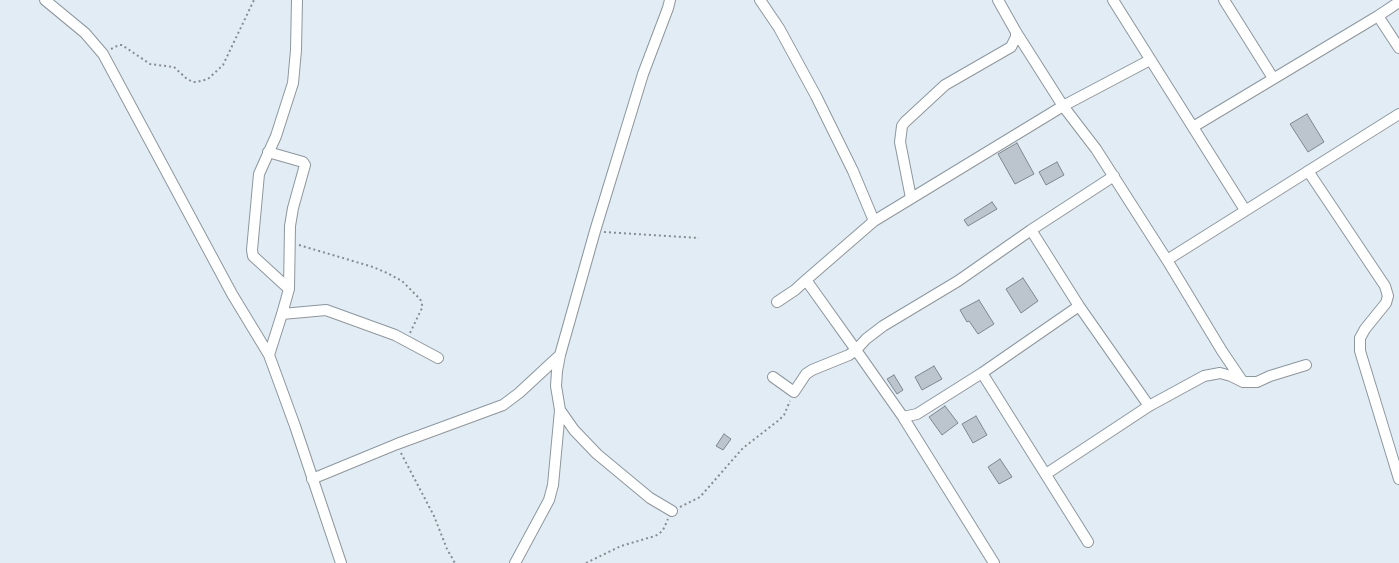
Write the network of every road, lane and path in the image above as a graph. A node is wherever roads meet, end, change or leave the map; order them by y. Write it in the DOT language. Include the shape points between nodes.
graph roads {
  1 [pos="45,0"];
  2 [pos="254,0"];
  3 [pos="297,0"];
  4 [pos="670,0"];
  5 [pos="760,0"];
  6 [pos="998,0"];
  7 [pos="1113,0"];
  8 [pos="1228,2"];
  9 [pos="1399,2"];
  10 [pos="1378,16"];
  11 [pos="1016,32"];
  12 [pos="1399,48"];
  13 [pos="103,54"];
  14 [pos="1150,60"];
  15 [pos="1273,78"];
  16 [pos="1063,106"];
  17 [pos="1399,114"];
  18 [pos="1193,127"];
  19 [pos="268,152"];
  20 [pos="1308,171"];
  21 [pos="1114,176"];
  22 [pos="911,198"];
  23 [pos="1245,210"];
  24 [pos="874,221"];
  25 [pos="1031,230"];
  26 [pos="595,231"];
  27 [pos="699,238"];
  28 [pos="290,242"];
  29 [pos="1167,260"];
  30 [pos="806,280"];
  31 [pos="289,289"];
  32 [pos="777,302"];
  33 [pos="1079,306"];
  34 [pos="282,314"];
  35 [pos="406,341"];
  36 [pos="856,350"];
  37 [pos="268,355"];
  38 [pos="560,355"];
  39 [pos="438,358"];
  40 [pos="1306,365"];
  41 [pos="982,373"];
  42 [pos="773,377"];
  43 [pos="1243,382"];
  44 [pos="794,392"];
  45 [pos="1149,406"];
  46 [pos="560,410"];
  47 [pos="902,417"];
  48 [pos="397,444"];
  49 [pos="1046,474"];
  50 [pos="312,479"];
  51 [pos="1399,480"];
  52 [pos="672,511"];
  53 [pos="1088,542"];
  54 [pos="340,563"];
  55 [pos="455,563"];
  56 [pos="515,563"];
  57 [pos="586,563"];
  58 [pos="994,563"];
  1 -- 13 [label="street" via="85,32"];
  2 -- 13 [label="path" via="223,65 208,79 193,82 174,67 150,64 122,45 114,46"];
  3 -- 19 [label="street" via="292,84 276,136"];
  4 -- 26 [label="street" via="642,74"];
  5 -- 24 [label="street" via="779,28 816,96"];
  6 -- 11 [label="street"];
  7 -- 14 [label="street"];
  8 -- 15 [label="street"];
  9 -- 10 [label="street"];
  10 -- 12 [label="street"];
  10 -- 15 [label="street"];
  11 -- 16 [label="street"];
  11 -- 22 [label="street" via="1011,47 945,85 902,126 900,142"];
  13 -- 37 [label="street" via="232,294"];
  14 -- 16 [label="street"];
  14 -- 18 [label="street"];
  15 -- 18 [label="street"];
  16 -- 21 [label="street"];
  16 -- 22 [label="street"];
  17 -- 20 [label="street"];
  18 -- 23 [label="street"];
  19 -- 28 [label="street" via="303,162 305,165 293,208"];
  19 -- 31 [label="street" via="259,174 252,254"];
  20 -- 23 [label="street"];
  20 -- 51 [label="street" via="1385,286 1388,296 1386,303 1360,338 1360,351"];
  21 -- 25 [label="street"];
  21 -- 29 [label="street"];
  22 -- 24 [label="street"];
  23 -- 29 [label="street"];
  24 -- 30 [label="street"];
  25 -- 33 [label="street"];
  25 -- 36 [label="street" via="958,281 883,326"];
  26 -- 27 [label="path"];
  26 -- 38 [label="street"];
  28 -- 31 [label="street"];
  28 -- 35 [label="path" via="373,267 402,281 422,303"];
  29 -- 43 [label="street"];
  30 -- 32 [label="street"];
  30 -- 36 [label="street"];
  31 -- 34 [label="street"];
  33 -- 41 [label="street"];
  33 -- 45 [label="street"];
  34 -- 35 [label="street" via="326,310"];
  34 -- 37 [label="street"];
  35 -- 39 [label="street"];
  36 -- 44 [label="street" via="806,374"];
  36 -- 47 [label="street"];
  37 -- 50 [label="street"];
  38 -- 46 [label="street" via="556,386"];
  38 -- 48 [label="street" via="503,405"];
  40 -- 43 [label="street" via="1257,382"];
  41 -- 47 [label="street" via="917,414"];
  41 -- 49 [label="street"];
  42 -- 44 [label="street"];
  43 -- 45 [label="street" via="1231,376 1213,373"];
  44 -- 52 [label="path" via="784,415 774,425 743,448 700,497"];
  45 -- 49 [label="street"];
  46 -- 52 [label="street" via="574,430 597,454 650,498"];
  46 -- 56 [label="street" via="553,485 549,500"];
  47 -- 58 [label="street"];
  48 -- 50 [label="street"];
  48 -- 55 [label="path"];
  49 -- 53 [label="street"];
  50 -- 54 [label="street"];
  52 -- 57 [label="path" via="659,534 640,542 620,546"];
}
